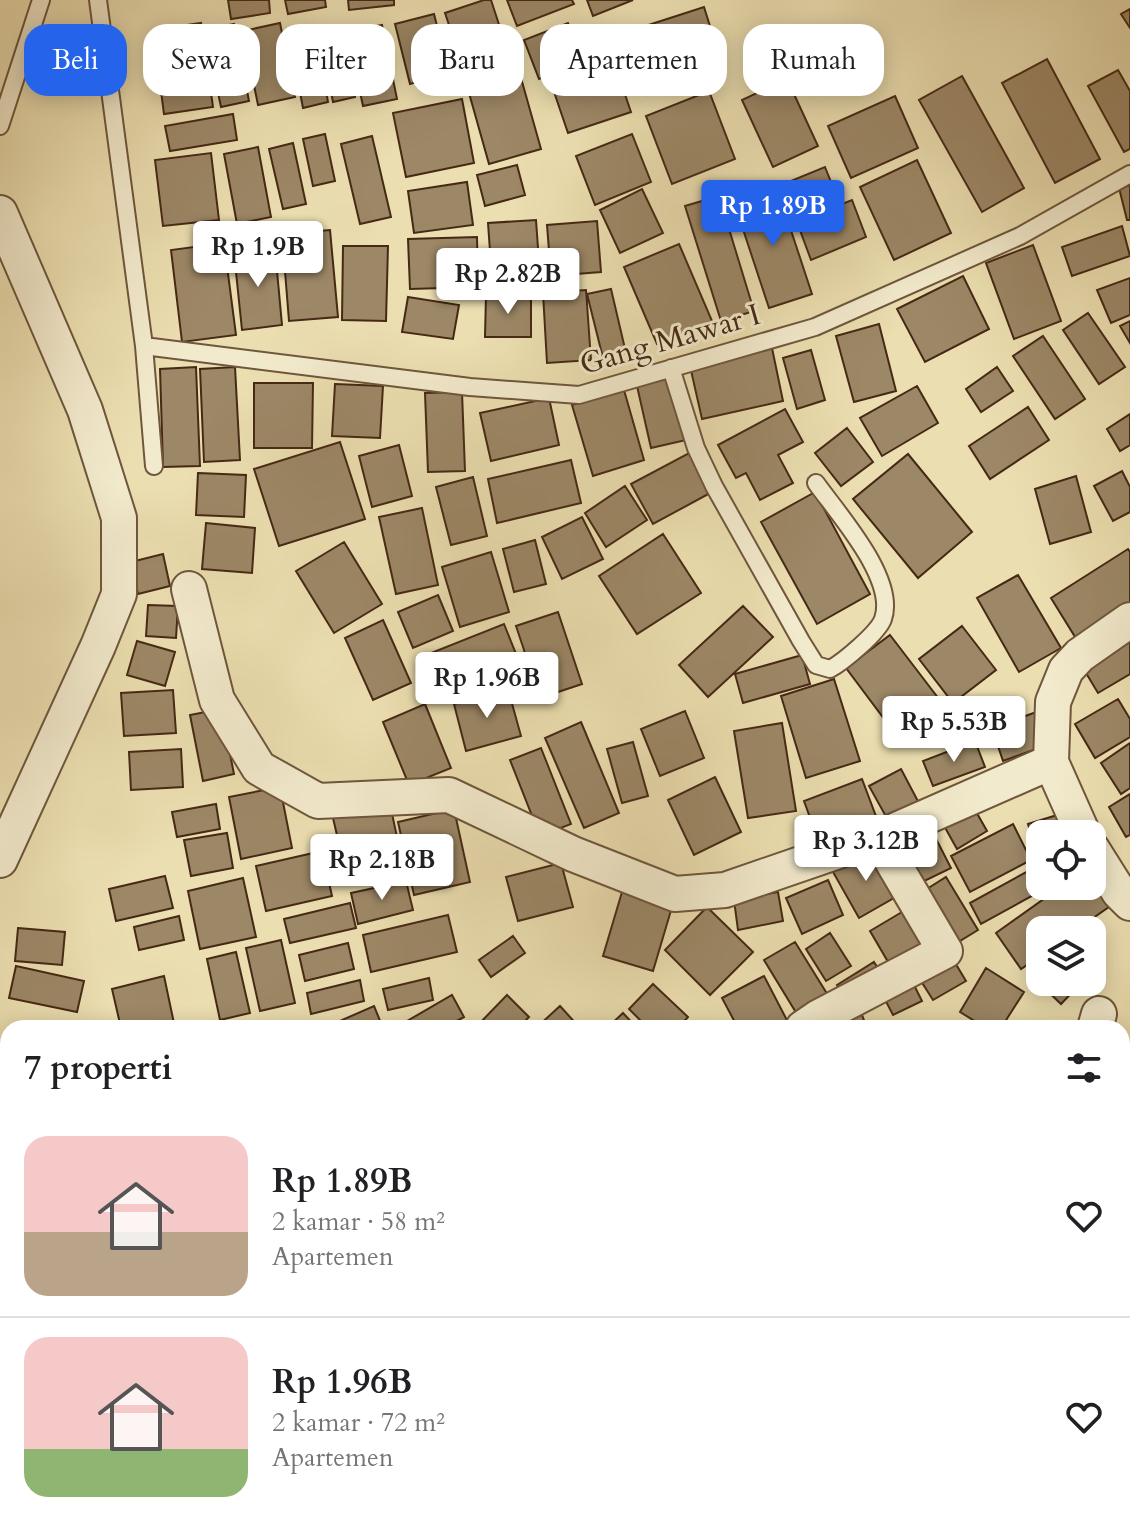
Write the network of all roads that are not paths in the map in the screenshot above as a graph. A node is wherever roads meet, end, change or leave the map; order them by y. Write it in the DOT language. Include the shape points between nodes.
graph roads {
  1 [pos="41,0"];
  2 [pos="98,0"];
  3 [pos="0,126"];
  4 [pos="1130,174"];
  5 [pos="0,213"];
  6 [pos="144,346"];
  7 [pos="671,368"];
  8 [pos="154,466"];
  9 [pos="816,483"];
  10 [pos="189,589"];
  11 [pos="1130,620"];
  12 [pos="1051,762"];
  13 [pos="1077,820"];
  14 [pos="878,837"];
  15 [pos="0,860"];
  16 [pos="1106,871"];
  17 [pos="1130,903"];
  18 [pos="815,1020"];
  1 -- 3 [label="lane"];
  2 -- 6 [label="lane"];
  4 -- 7 [label="lane, Gang Mawar I" via="1020,236 815,327"];
  5 -- 15 [label="street" via="85,410 119,518 119,594"];
  6 -- 7 [label="lane, Gang Mawar I" via="470,387 579,395"];
  6 -- 8 [label="lane"];
  7 -- 9 [label="lane" via="714,486 816,665 830,669 847,660 883,620 885,594 870,558"];
  10 -- 14 [label="street" via="217,700 259,768 318,801 449,795 573,854 675,894 725,890"];
  11 -- 12 [label="street" via="1066,670 1053,702"];
  12 -- 13 [label="street"];
  12 -- 14 [label="street"];
  14 -- 18 [label="street" via="945,951"];
  16 -- 17 [label="street"];
}
